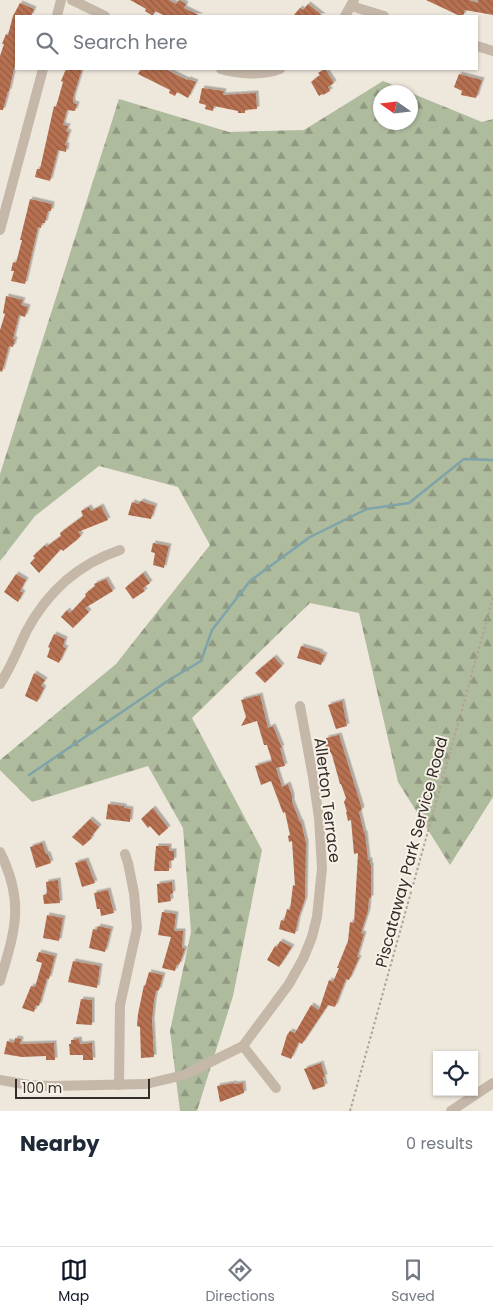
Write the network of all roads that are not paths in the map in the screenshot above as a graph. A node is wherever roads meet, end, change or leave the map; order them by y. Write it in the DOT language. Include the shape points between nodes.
graph roads {
  1 [pos="61,0"];
  2 [pos="72,0"];
  3 [pos="353,3"];
  4 [pos="57,15"];
  5 [pos="103,15"];
  6 [pos="346,15"];
  7 [pos="382,15"];
  8 [pos="478,46"];
  9 [pos="493,51"];
  10 [pos="43,70"];
  11 [pos="224,70"];
  12 [pos="278,70"];
  13 [pos="0,230"];
  14 [pos="120,550"];
  15 [pos="0,684"];
  16 [pos="300,706"];
  17 [pos="0,852"];
  18 [pos="125,854"];
  19 [pos="0,981"];
  20 [pos="244,1046"];
  21 [pos="0,1080"];
  22 [pos="493,1083"];
  23 [pos="119,1085"];
  24 [pos="276,1088"];
  25 [pos="451,1111"];
  1 -- 4 [label="street"];
  2 -- 5 [label="street"];
  3 -- 6 [label="street"];
  3 -- 7 [label="street"];
  8 -- 9 [label="street"];
  10 -- 13 [label="street"];
  11 -- 12 [label="street" via="271,73"];
  14 -- 15 [label="street" via="81,569 48,598"];
  16 -- 20 [label="street, Allerton Terrace" via="319,818 322,868 317,917 303,959 289,984"];
  17 -- 19 [label="street" via="13,886 16,916"];
  18 -- 23 [label="street" via="134,894 136,928 120,1005"];
  20 -- 23 [label="street, Allerton Terrace" via="184,1075 146,1084"];
  20 -- 24 [label="street"];
  21 -- 23 [label="street, Allerton Terrace" via="50,1086"];
  22 -- 25 [label="street"];
}
